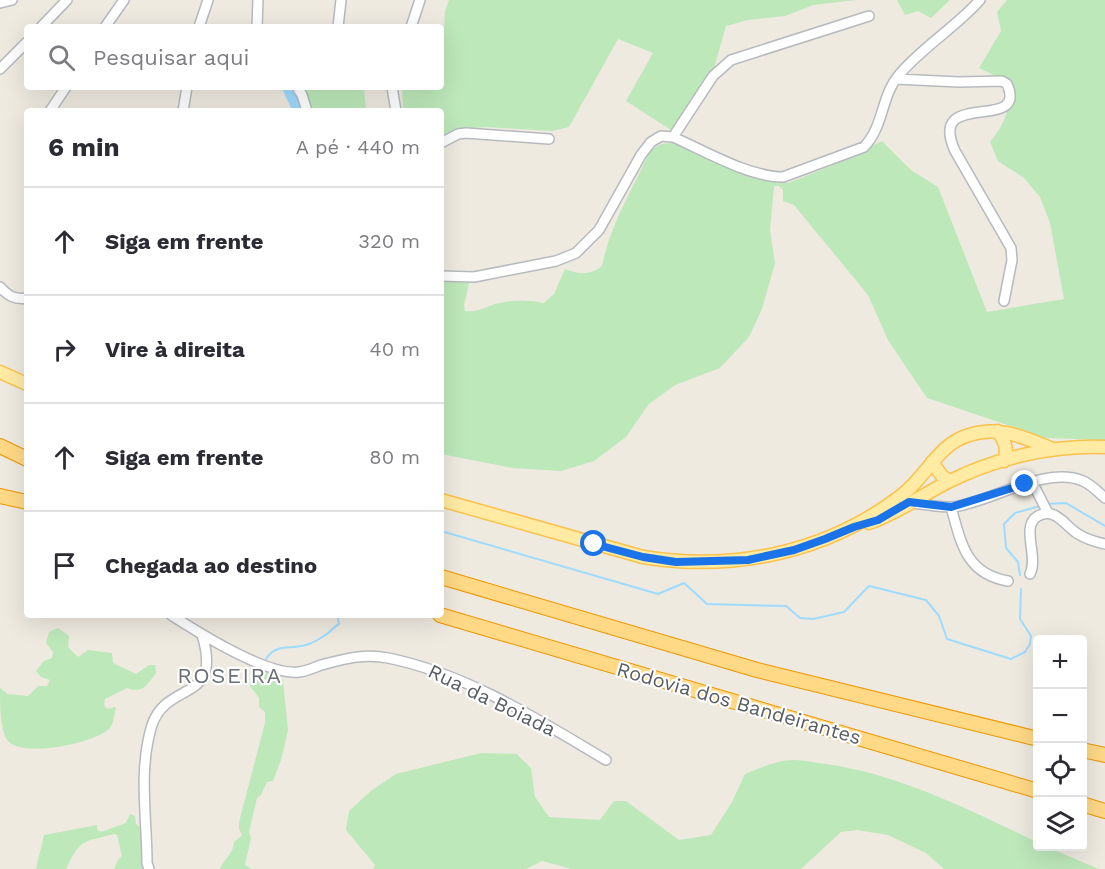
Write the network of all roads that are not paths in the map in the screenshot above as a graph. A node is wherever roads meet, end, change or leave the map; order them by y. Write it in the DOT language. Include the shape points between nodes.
graph roads {
  1 [pos="12,0"];
  2 [pos="68,0"];
  3 [pos="124,0"];
  4 [pos="208,0"];
  5 [pos="258,0"];
  6 [pos="341,0"];
  7 [pos="420,0"];
  8 [pos="980,0"];
  9 [pos="0,3"];
  10 [pos="869,16"];
  11 [pos="44,24"];
  12 [pos="107,24"];
  13 [pos="200,24"];
  14 [pos="257,24"];
  15 [pos="338,24"];
  16 [pos="412,24"];
  17 [pos="24,45"];
  18 [pos="0,69"];
  19 [pos="896,79"];
  20 [pos="64,90"];
  21 [pos="186,90"];
  22 [pos="298,90"];
  23 [pos="392,90"];
  24 [pos="52,108"];
  25 [pos="184,108"];
  26 [pos="306,108"];
  27 [pos="396,108"];
  28 [pos="673,137"];
  29 [pos="549,139"];
  30 [pos="444,141"];
  31 [pos="444,276"];
  32 [pos="0,287"];
  33 [pos="24,298"];
  34 [pos="1004,301"];
  35 [pos="0,371"];
  36 [pos="24,374"];
  37 [pos="24,383"];
  38 [pos="998,431"];
  39 [pos="0,446"];
  40 [pos="1105,447"];
  41 [pos="1053,449"];
  42 [pos="0,458"];
  43 [pos="24,459"];
  44 [pos="24,461"];
  45 [pos="1004,461"];
  46 [pos="932,462"];
  47 [pos="1032,482"];
  48 [pos="945,484"];
  49 [pos="0,496"];
  50 [pos="1105,498"];
  51 [pos="24,501"];
  52 [pos="444,501"];
  53 [pos="909,502"];
  54 [pos="948,507"];
  55 [pos="1048,513"];
  56 [pos="854,527"];
  57 [pos="1105,544"];
  58 [pos="1030,573"];
  59 [pos="444,578"];
  60 [pos="1008,581"];
  61 [pos="444,616"];
  62 [pos="176,618"];
  63 [pos="202,635"];
  64 [pos="1033,738"];
  65 [pos="1087,751"];
  66 [pos="1105,755"];
  67 [pos="606,760"];
  68 [pos="1033,790"];
  69 [pos="1087,805"];
  70 [pos="1105,811"];
  71 [pos="149,869"];
  1 -- 9 [label="street"];
  2 -- 11 [label="street"];
  3 -- 12 [label="street"];
  4 -- 13 [label="street"];
  5 -- 14 [label="street"];
  6 -- 15 [label="street"];
  7 -- 16 [label="street"];
  8 -- 19 [label="street"];
  10 -- 28 [label="street" via="731,60 712,76"];
  17 -- 18 [label="street"];
  19 -- 28 [label="street" via="878,127 864,147 783,177 756,174"];
  19 -- 34 [label="street" via="1002,81 1010,90 1002,109 962,115 949,132 955,151 1011,248"];
  20 -- 24 [label="street"];
  21 -- 25 [label="street"];
  22 -- 26 [label="street"];
  23 -- 27 [label="street"];
  28 -- 31 [label="street" via="661,136 651,142 600,230 576,253 556,261 474,277"];
  29 -- 30 [label="street" via="466,133"];
  32 -- 33 [label="street" via="11,297"];
  35 -- 36 [label="main road"];
  35 -- 37 [label="main road"];
  38 -- 41 [label="main road"];
  38 -- 45 [label="main road" via="1006,445"];
  38 -- 46 [label="main road" via="968,435 948,445"];
  39 -- 43 [label="highway"];
  40 -- 41 [label="main road"];
  41 -- 45 [label="main road"];
  42 -- 44 [label="highway"];
  45 -- 48 [label="main road"];
  46 -- 48 [label="main road"];
  46 -- 56 [label="main road" via="902,495"];
  47 -- 50 [label="street" via="1074,478"];
  47 -- 54 [label="street"];
  47 -- 55 [label="street"];
  48 -- 53 [label="main road"];
  48 -- 54 [label="street" via="940,498"];
  49 -- 51 [label="highway"];
  52 -- 56 [label="main road" via="604,547 676,562 766,557"];
  53 -- 54 [label="street"];
  53 -- 56 [label="main road" via="878,520"];
  54 -- 60 [label="street" via="974,564 982,573"];
  55 -- 57 [label="street" via="1077,534"];
  55 -- 58 [label="street" via="1035,519 1030,529 1034,566"];
  59 -- 64 [label="highway, Rodovia dos Bandeirantes" via="779,676"];
  61 -- 68 [label="highway, Rodovia dos Bandeirantes"];
  62 -- 63 [label="street, Rua da Boiada"];
  63 -- 67 [label="street, Rua da Boiada" via="288,673 365,655 428,668 521,710"];
  63 -- 71 [label="street" via="208,657 206,673 201,682 160,709 147,749 144,772"];
  65 -- 66 [label="highway"];
  69 -- 70 [label="highway"];
}
